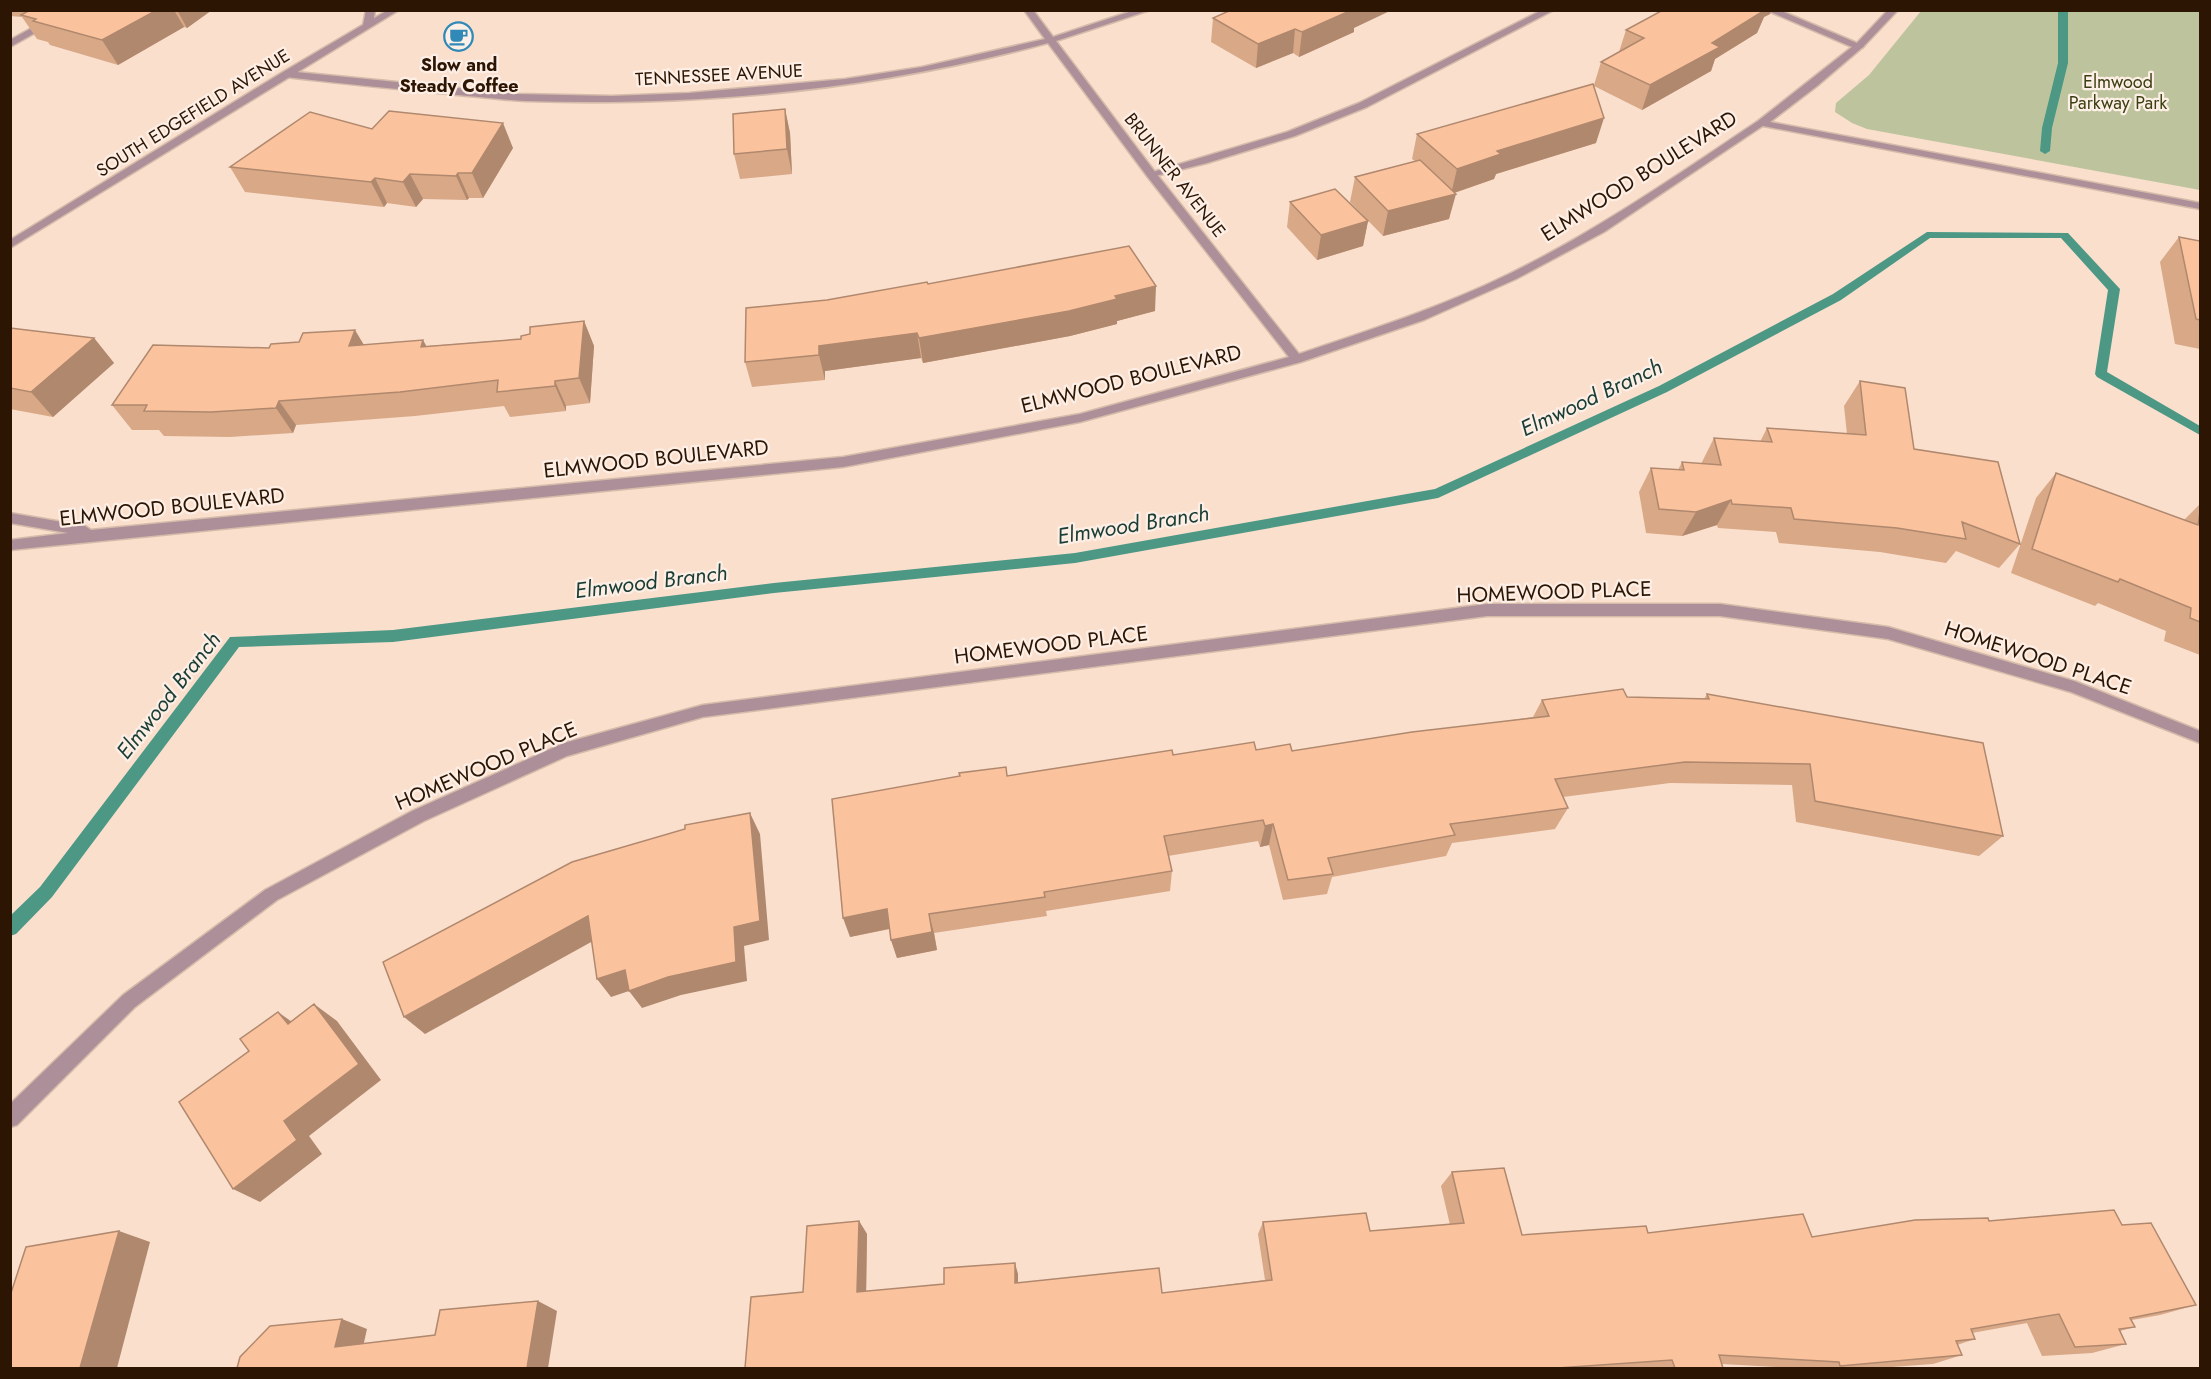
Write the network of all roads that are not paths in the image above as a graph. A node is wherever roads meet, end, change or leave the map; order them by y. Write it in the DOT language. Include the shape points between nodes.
graph roads {
  1 [pos="72,10"];
  2 [pos="370,10"];
  3 [pos="394,10"];
  4 [pos="1029,10"];
  5 [pos="1146,10"];
  6 [pos="1550,10"];
  7 [pos="1770,10"];
  8 [pos="1894,10"];
  9 [pos="368,25"];
  10 [pos="1052,40"];
  11 [pos="10,44"];
  12 [pos="1859,46"];
  13 [pos="286,74"];
  14 [pos="1762,123"];
  15 [pos="1151,174"];
  16 [pos="2200,206"];
  17 [pos="10,245"];
  18 [pos="1297,359"];
  19 [pos="10,518"];
  20 [pos="103,534"];
  21 [pos="10,545"];
  22 [pos="2200,737"];
  23 [pos="10,1118"];
  1 -- 11 [label="street"];
  2 -- 9 [label="street"];
  3 -- 9 [label="street, SOUTH EDGEFIELD AVENUE"];
  4 -- 10 [label="street, BRUNNER AVENUE"];
  5 -- 10 [label="street, TENNESSEE AVENUE"];
  6 -- 15 [label="street" via="1363,105 1291,134"];
  7 -- 12 [label="street"];
  8 -- 12 [label="street"];
  9 -- 13 [label="street, SOUTH EDGEFIELD AVENUE"];
  10 -- 13 [label="street, TENNESSEE AVENUE" via="966,61 819,86 675,96 533,98"];
  10 -- 15 [label="street, BRUNNER AVENUE"];
  12 -- 14 [label="street"];
  13 -- 17 [label="street, SOUTH EDGEFIELD AVENUE"];
  14 -- 16 [label="street, ELMWOOD BOULEVARD"];
  14 -- 18 [label="street, ELMWOOD BOULEVARD" via="1600,230 1512,277 1420,317"];
  15 -- 18 [label="street, BRUNNER AVENUE"];
  18 -- 20 [label="street, ELMWOOD BOULEVARD" via="1080,418 843,462"];
  19 -- 20 [label="street"];
  20 -- 21 [label="street, ELMWOOD BOULEVARD"];
  22 -- 23 [label="street, HOMEWOOD PLACE" via="2074,687 1888,633 1719,610 1487,610 703,711 564,750 418,816 271,895 129,1001"];
}
